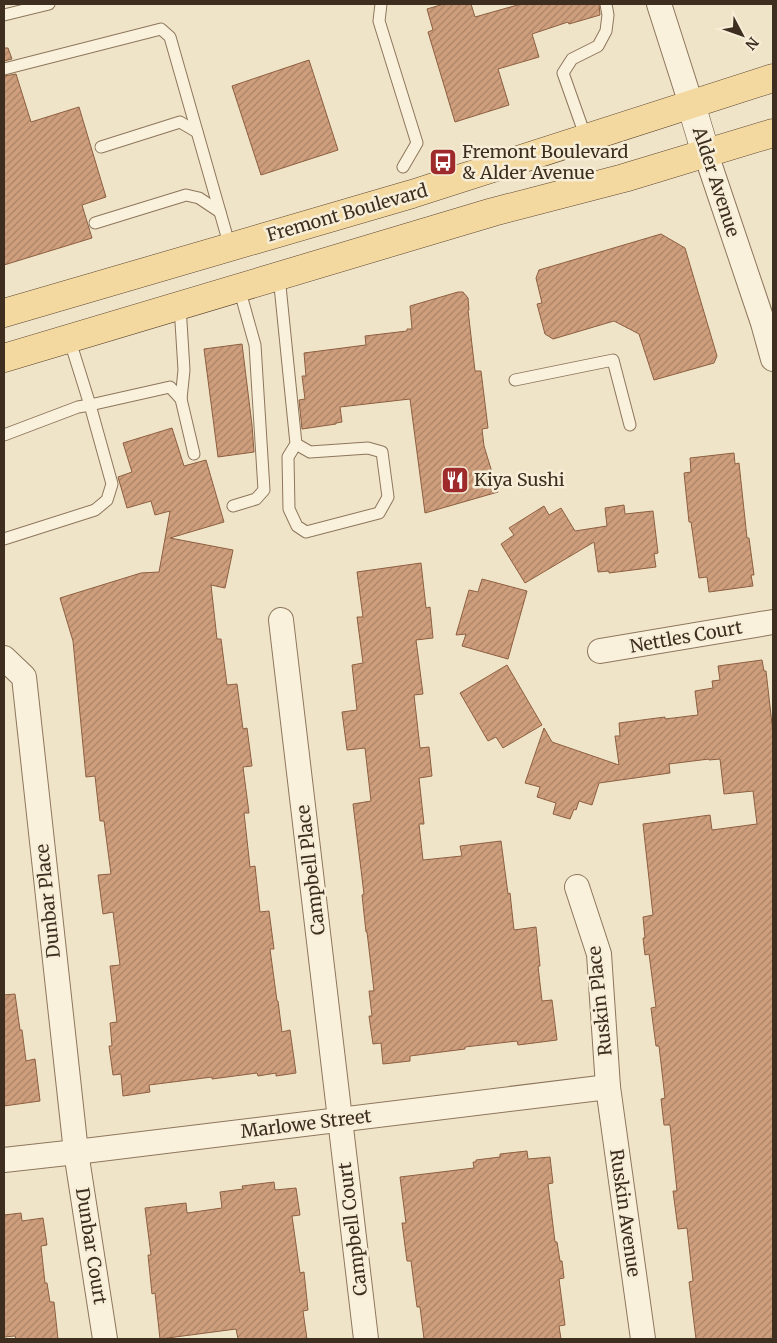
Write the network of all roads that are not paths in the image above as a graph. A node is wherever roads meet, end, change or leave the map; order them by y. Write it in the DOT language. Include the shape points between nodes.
graph roads {
  1 [pos="49,4"];
  2 [pos="374,4"];
  3 [pos="381,4"];
  4 [pos="606,4"];
  5 [pos="659,4"];
  6 [pos="4,15"];
  7 [pos="379,21"];
  8 [pos="4,69"];
  9 [pos="773,78"];
  10 [pos="691,104"];
  11 [pos="198,132"];
  12 [pos="773,133"];
  13 [pos="586,138"];
  14 [pos="101,147"];
  15 [pos="706,154"];
  16 [pos="403,167"];
  17 [pos="220,212"];
  18 [pos="95,223"];
  19 [pos="230,247"];
  20 [pos="279,276"];
  21 [pos="239,288"];
  22 [pos="180,306"];
  23 [pos="4,312"];
  24 [pos="69,338"];
  25 [pos="4,358"];
  26 [pos="773,359"];
  27 [pos="515,380"];
  28 [pos="181,399"];
  29 [pos="90,405"];
  30 [pos="630,425"];
  31 [pos="4,435"];
  32 [pos="296,444"];
  33 [pos="194,454"];
  34 [pos="233,506"];
  35 [pos="4,539"];
  36 [pos="281,620"];
  37 [pos="773,622"];
  38 [pos="600,651"];
  39 [pos="4,658"];
  40 [pos="578,887"];
  41 [pos="608,1087"];
  42 [pos="340,1120"];
  43 [pos="76,1152"];
  44 [pos="4,1160"];
  45 [pos="105,1339"];
  46 [pos="366,1339"];
  47 [pos="643,1339"];
  1 -- 6 [label="lane"];
  2 -- 7 [label="lane"];
  3 -- 7 [label="lane"];
  4 -- 13 [label="lane" via="606,30 598,46 572,59 563,73"];
  5 -- 10 [label="street, Alder Avenue"];
  7 -- 16 [label="lane" via="417,143"];
  8 -- 11 [label="lane" via="161,29 170,37"];
  9 -- 10 [label="main road, Fremont Boulevard"];
  10 -- 13 [label="main road, Fremont Boulevard"];
  10 -- 15 [label="street, Alder Avenue"];
  11 -- 14 [label="lane" via="180,122"];
  11 -- 17 [label="lane"];
  12 -- 15 [label="main road"];
  13 -- 19 [label="main road, Fremont Boulevard" via="412,194"];
  15 -- 20 [label="main road" via="493,212"];
  15 -- 26 [label="street, Alder Avenue"];
  17 -- 18 [label="lane" via="199,198 186,194"];
  17 -- 19 [label="lane"];
  19 -- 23 [label="main road, Fremont Boulevard"];
  20 -- 21 [label="main road"];
  20 -- 32 [label="lane"];
  21 -- 22 [label="main road"];
  21 -- 34 [label="lane" via="255,345 264,490 256,499"];
  22 -- 24 [label="main road"];
  22 -- 28 [label="lane" via="184,370"];
  24 -- 25 [label="main road"];
  24 -- 29 [label="lane"];
  27 -- 30 [label="lane" via="613,360"];
  28 -- 29 [label="lane" via="170,387"];
  28 -- 33 [label="lane"];
  29 -- 31 [label="lane" via="78,406"];
  29 -- 35 [label="lane" via="112,484 107,500 95,510"];
  32 -- 32 [label="lane" via="310,452 368,448 382,452 388,497 379,513 306,532 297,526 289,509 288,457"];
  36 -- 42 [label="street, Campbell Place"];
  37 -- 38 [label="street, Nettles Court"];
  39 -- 43 [label="street, Dunbar Place" via="24,677"];
  40 -- 41 [label="street, Ruskin Place" via="599,954"];
  41 -- 42 [label="street, Marlowe Street"];
  41 -- 47 [label="street, Ruskin Avenue"];
  42 -- 43 [label="street, Marlowe Street"];
  42 -- 46 [label="street, Campbell Court"];
  43 -- 44 [label="street, Marlowe Street"];
  43 -- 45 [label="street, Dunbar Court"];
}
